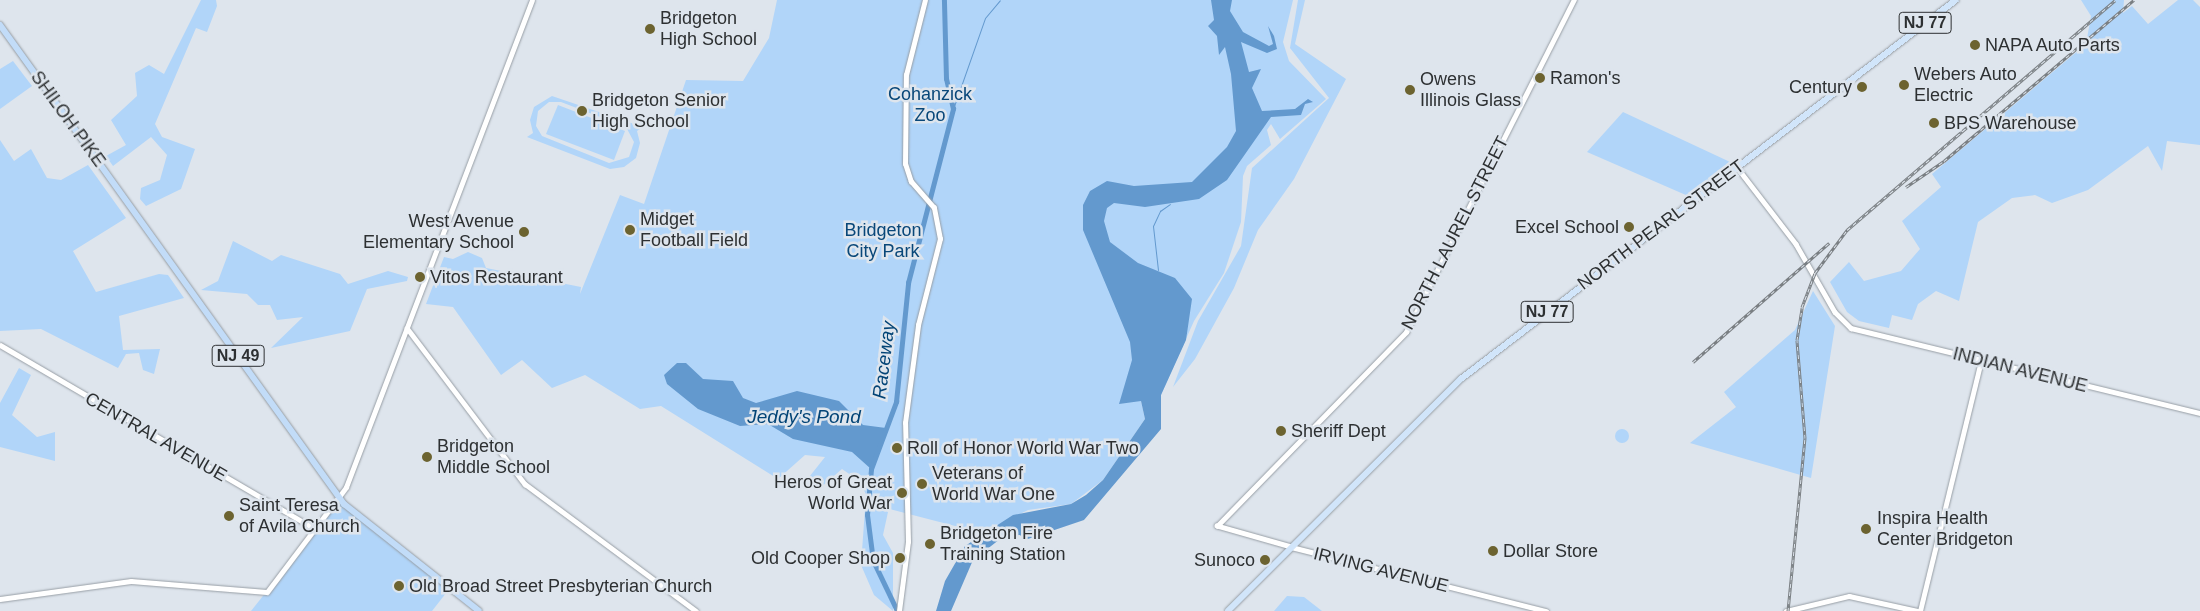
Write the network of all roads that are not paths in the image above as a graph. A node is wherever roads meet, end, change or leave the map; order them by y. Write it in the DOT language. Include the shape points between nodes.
graph roads {
  1 [pos="532,0"];
  2 [pos="925,0"];
  3 [pos="1574,0"];
  4 [pos="1956,0"];
  5 [pos="0,25"];
  6 [pos="1737,167"];
  7 [pos="407,328"];
  8 [pos="0,345"];
  9 [pos="1981,360"];
  10 [pos="2200,413"];
  11 [pos="340,498"];
  12 [pos="1217,526"];
  13 [pos="315,529"];
  14 [pos="1291,548"];
  15 [pos="2,599"];
  16 [pos="900,609"];
  17 [pos="479,611"];
  18 [pos="696,611"];
  19 [pos="1228,611"];
  20 [pos="1546,611"];
  21 [pos="1786,611"];
  22 [pos="1918,611"];
  1 -- 7 [label="main road"];
  2 -- 16 [label="street" via="906,75 905,164 911,182 934,208 940,239 918,325 905,423 908,542"];
  3 -- 12 [label="street, NORTH LAUREL STREET" via="1409,328"];
  4 -- 6 [label="main road, NORTH PEARL STREET / NJ 77"];
  5 -- 11 [label="highway, SHILOH PIKE / NJ 49"];
  6 -- 9 [label="street, INDIAN AVENUE" via="1796,244 1843,322 1862,332"];
  6 -- 14 [label="main road, NORTH PEARL STREET / NJ 77" via="1461,379"];
  7 -- 11 [label="main road"];
  7 -- 18 [label="street" via="524,484"];
  8 -- 13 [label="main road, CENTRAL AVENUE"];
  9 -- 10 [label="street, INDIAN AVENUE"];
  9 -- 22 [label="street"];
  11 -- 13 [label="main road"];
  11 -- 17 [label="highway, NJ 49"];
  12 -- 14 [label="street, IRVING AVENUE"];
  13 -- 15 [label="main road" via="267,592 130,581"];
  14 -- 19 [label="main road, NORTH PEARL STREET / NJ 77"];
  14 -- 20 [label="main road, IRVING AVENUE"];
  21 -- 22 [label="main road" via="1849,596"];
}
